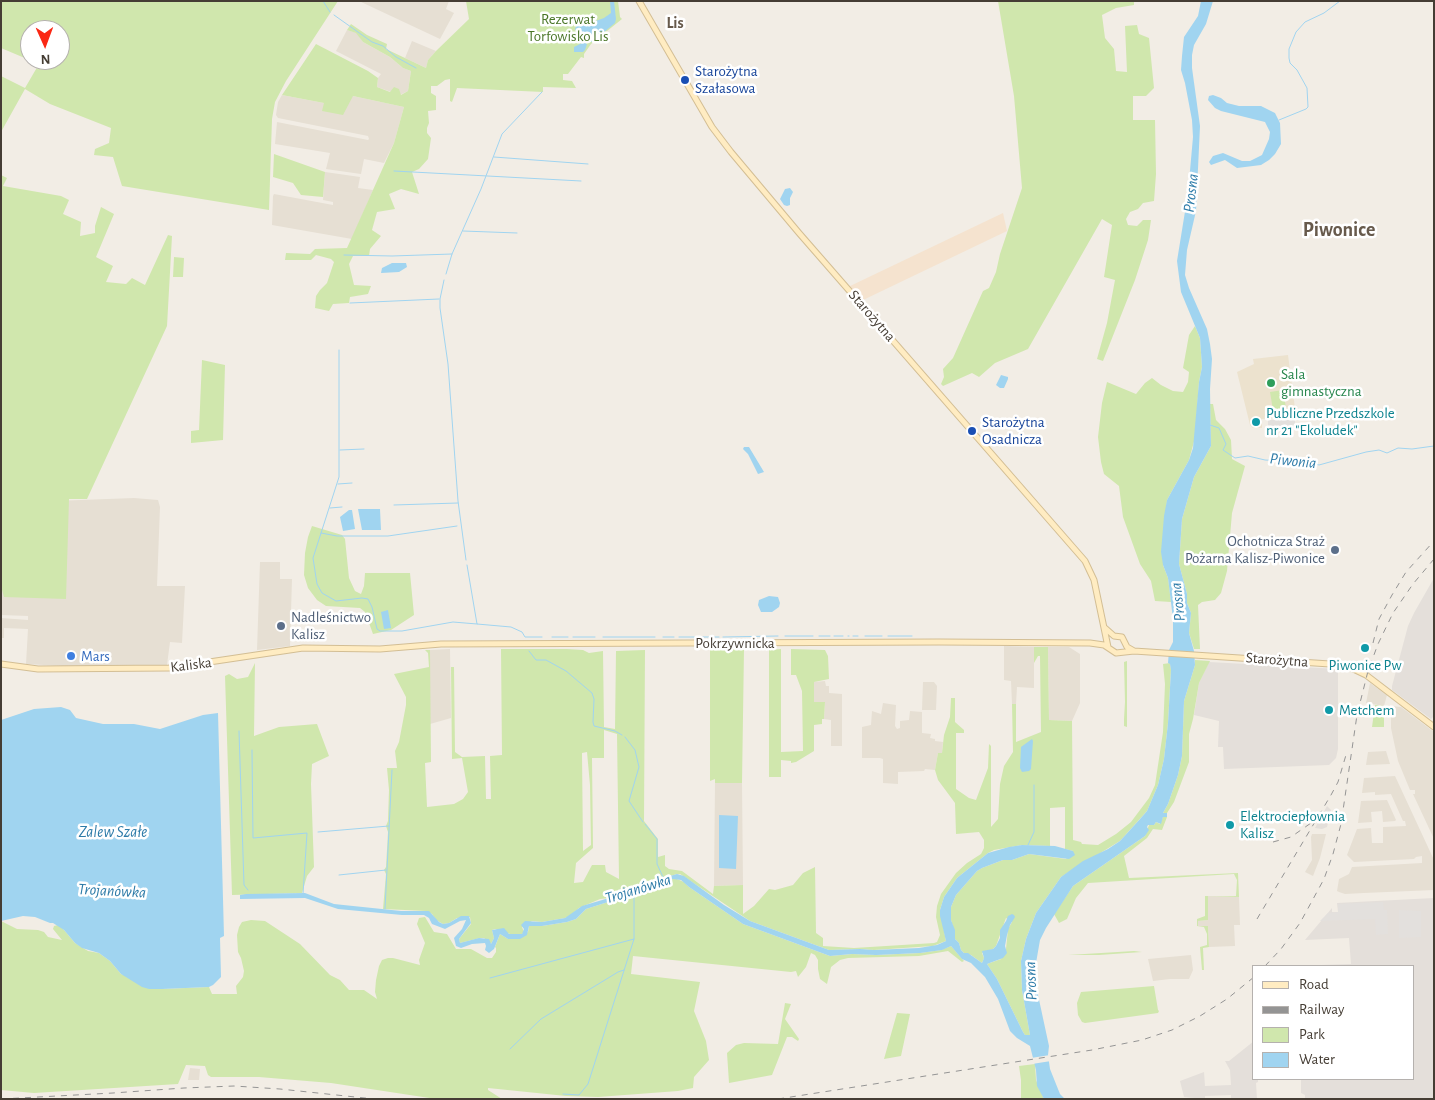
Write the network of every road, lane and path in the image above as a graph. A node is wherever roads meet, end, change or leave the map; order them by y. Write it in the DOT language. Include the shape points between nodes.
graph roads {
  1 [pos="639,1"];
  2 [pos="1104,628"];
  3 [pos="1114,636"];
  4 [pos="1093,643"];
  5 [pos="1108,644"];
  6 [pos="1125,644"];
  7 [pos="380,649"];
  8 [pos="1121,651"];
  9 [pos="1134,651"];
  10 [pos="1,664"];
  11 [pos="1434,727"];
  1 -- 2 [label="street, Starożytna" via="712,127 731,152 1085,562 1094,580"];
  2 -- 3 [label="street"];
  2 -- 4 [label="street" via="1102,638"];
  2 -- 5 [label="street, Starożytna"];
  3 -- 5 [label="street"];
  3 -- 6 [label="street" via="1122,637"];
  4 -- 5 [label="street, Pokrzywnicka"];
  4 -- 7 [label="street, Pokrzywnicka" via="441,644"];
  5 -- 8 [label="street" via="1114,652"];
  6 -- 8 [label="street"];
  6 -- 9 [label="street"];
  7 -- 10 [label="street, Kaliska" via="303,648 169,668 38,669"];
  8 -- 9 [label="street"];
  9 -- 11 [label="street, Starożytna" via="1335,664 1352,668"];
}
